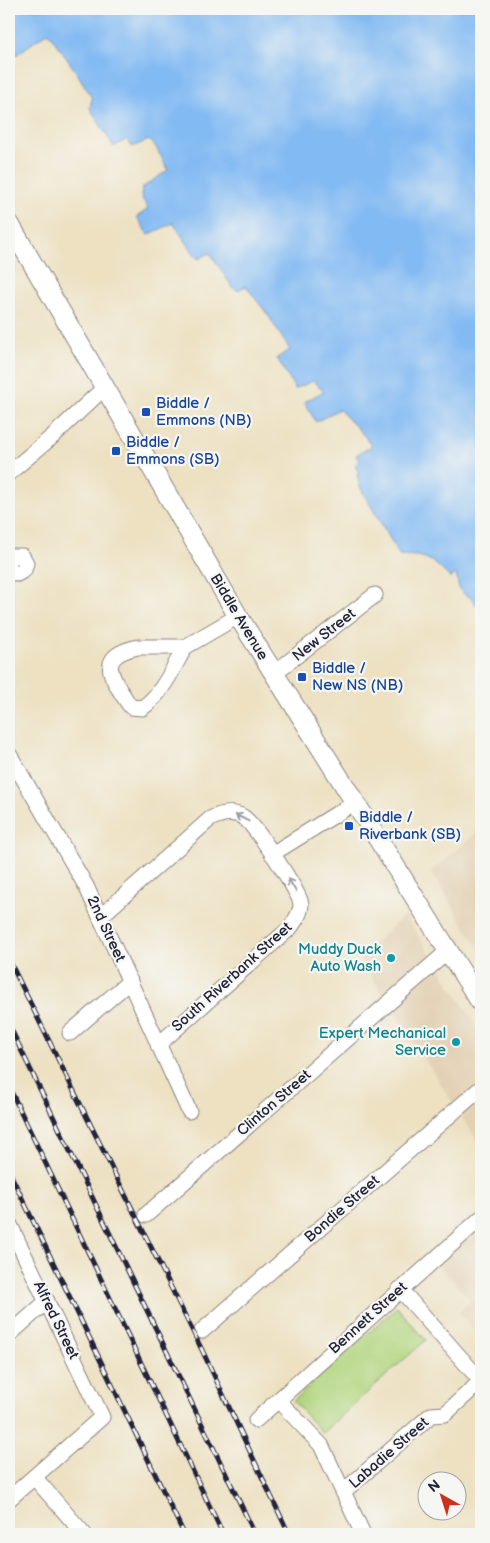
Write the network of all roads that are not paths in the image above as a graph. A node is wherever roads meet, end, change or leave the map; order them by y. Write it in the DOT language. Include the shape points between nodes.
graph roads {
  1 [pos="9,223"];
  2 [pos="104,388"];
  3 [pos="9,473"];
  4 [pos="9,556"];
  5 [pos="9,568"];
  6 [pos="374,596"];
  7 [pos="238,616"];
  8 [pos="185,647"];
  9 [pos="273,674"];
  10 [pos="9,754"];
  11 [pos="354,803"];
  12 [pos="272,854"];
  13 [pos="100,917"];
  14 [pos="448,951"];
  15 [pos="130,981"];
  16 [pos="481,1003"];
  17 [pos="70,1033"];
  18 [pos="158,1045"];
  19 [pos="481,1088"];
  20 [pos="189,1112"];
  21 [pos="146,1215"];
  22 [pos="481,1218"];
  23 [pos="9,1223"];
  24 [pos="400,1289"];
  25 [pos="47,1301"];
  26 [pos="202,1331"];
  27 [pos="9,1335"];
  28 [pos="481,1381"];
  29 [pos="278,1400"];
  30 [pos="256,1420"];
  31 [pos="34,1477"];
  32 [pos="344,1492"];
  33 [pos="9,1499"];
  34 [pos="84,1534"];
  35 [pos="363,1534"];
  1 -- 2 [label="main road, Biddle Avenue"];
  2 -- 3 [label="street"];
  2 -- 7 [label="main road, Biddle Avenue"];
  4 -- 5 [label="street" via="22,556 26,563 24,570 17,574"];
  6 -- 9 [label="street, New Street"];
  7 -- 8 [label="street"];
  7 -- 9 [label="main road, Biddle Avenue"];
  8 -- 8 [label="street" via="138,647 118,653 112,660 111,678 131,706 142,708 151,702"];
  9 -- 11 [label="main road, Biddle Avenue"];
  10 -- 13 [label="street, 2nd Street" via="86,886"];
  11 -- 12 [label="street"];
  11 -- 14 [label="main road, Biddle Avenue"];
  12 -- 13 [label="street, South Riverbank Street, one-way" via="245,818 231,814 215,816"];
  18 -- 12 [label="street, South Riverbank Street, one-way" via="295,921 301,906 300,899"];
  13 -- 15 [label="street, 2nd Street"];
  14 -- 16 [label="main road, Biddle Avenue"];
  14 -- 21 [label="street, Clinton Street"];
  15 -- 17 [label="street"];
  15 -- 18 [label="street, 2nd Street"];
  18 -- 20 [label="street, 2nd Street"];
  19 -- 26 [label="street, Bondie Street"];
  22 -- 24 [label="street, Bennett Street"];
  23 -- 25 [label="street, Alfred Street"];
  24 -- 28 [label="street"];
  24 -- 29 [label="street, Bennett Street"];
  25 -- 27 [label="street"];
  25 -- 31 [label="street, Alfred Street" via="102,1417"];
  28 -- 32 [label="street, Labadie Street" via="445,1414 431,1416"];
  29 -- 30 [label="street, Bennett Street"];
  29 -- 32 [label="street" via="320,1445"];
  31 -- 33 [label="street"];
  31 -- 34 [label="street"];
  32 -- 35 [label="street"];
}
